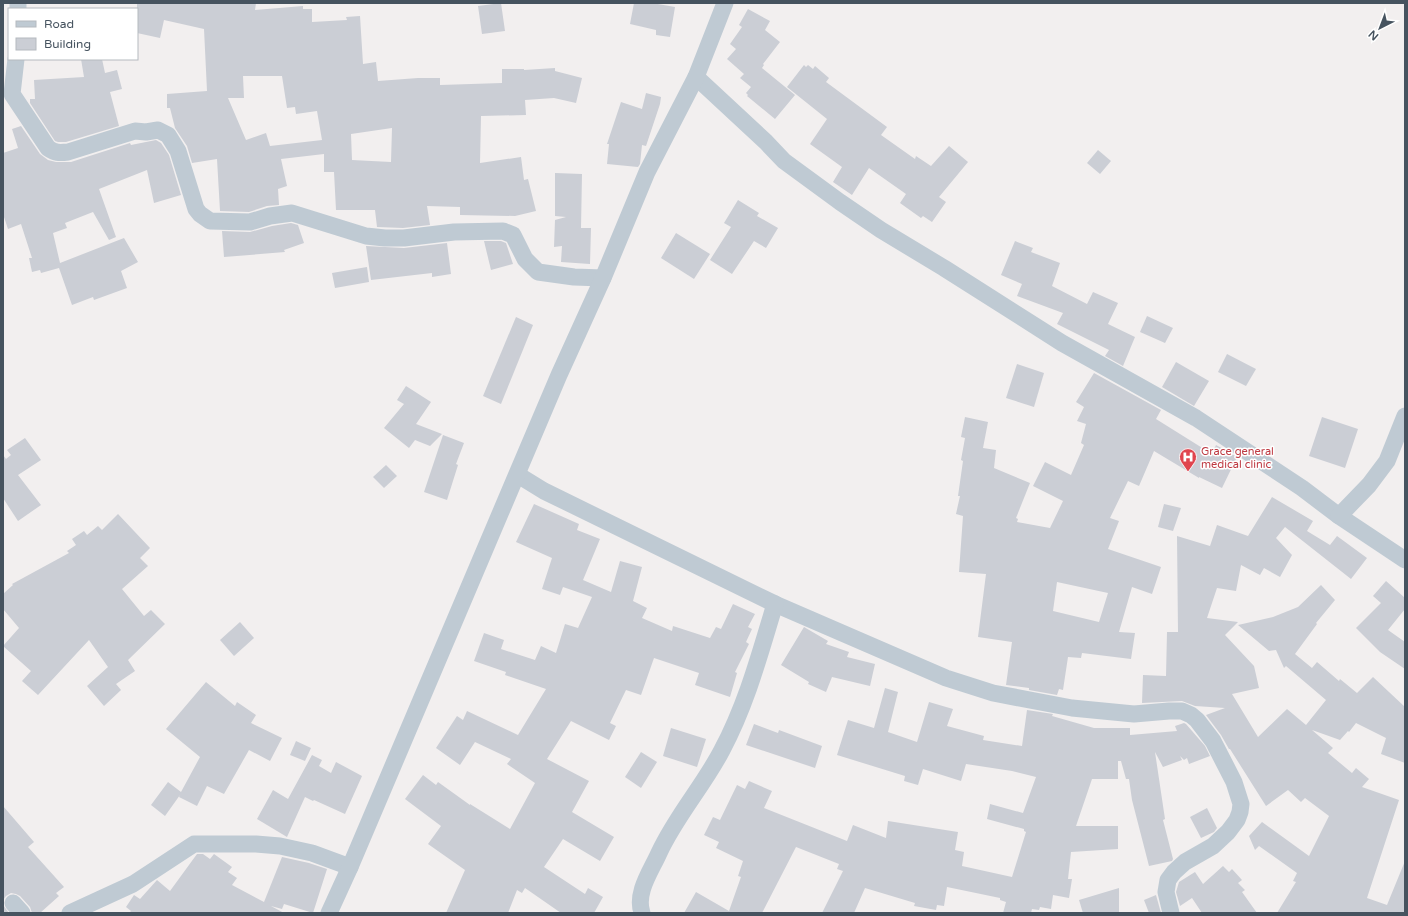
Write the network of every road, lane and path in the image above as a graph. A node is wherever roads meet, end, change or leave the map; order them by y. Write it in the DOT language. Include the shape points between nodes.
graph roads {
  1 [pos="725,3"];
  2 [pos="16,60"];
  3 [pos="696,77"];
  4 [pos="7,98"];
  5 [pos="603,278"];
  6 [pos="1405,416"];
  7 [pos="518,475"];
  8 [pos="1339,516"];
  9 [pos="1405,560"];
  10 [pos="775,604"];
  11 [pos="350,867"];
  12 [pos="70,913"];
  13 [pos="329,913"];
  14 [pos="642,913"];
  15 [pos="1171,913"];
  1 -- 3 [label="street"];
  2 -- 4 [label="street"];
  3 -- 5 [label="street" via="647,172"];
  3 -- 8 [label="street" via="784,161 881,230 1062,343 1196,418 1302,488"];
  4 -- 5 [label="street" via="40,139 54,152 68,152 135,131 158,130 168,135 178,151 196,209 210,221 250,222 270,216 292,214 366,236 385,238 454,232 503,232 513,235 525,259 538,272"];
  5 -- 7 [label="street"];
  6 -- 8 [label="street" via="1387,461 1369,485"];
  7 -- 10 [label="street" via="544,491"];
  7 -- 11 [label="street"];
  8 -- 9 [label="street"];
  10 -- 14 [label="street" via="749,690 722,750 663,845 643,888 640,907"];
  10 -- 15 [label="street" via="946,678 993,693 1134,714 1182,711 1198,720 1231,776 1241,804 1240,812 1228,832 1213,846 1185,862 1168,880 1166,892"];
  11 -- 12 [label="street" via="312,853 280,846 194,844 133,884"];
  11 -- 13 [label="street"];
}
